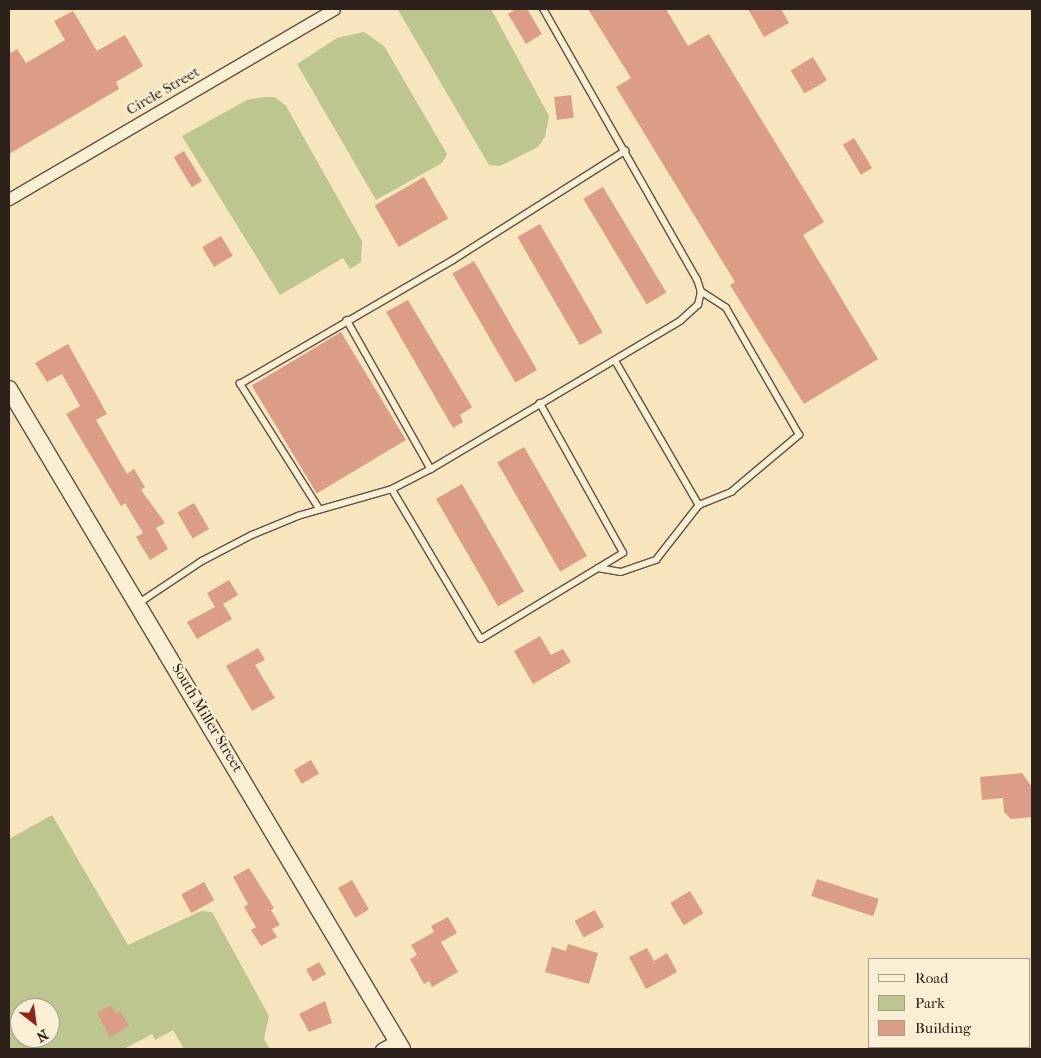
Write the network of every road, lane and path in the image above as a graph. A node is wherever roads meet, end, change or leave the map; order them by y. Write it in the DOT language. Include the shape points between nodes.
graph roads {
  1 [pos="334,9"];
  2 [pos="543,9"];
  3 [pos="626,151"];
  4 [pos="9,200"];
  5 [pos="701,292"];
  6 [pos="347,320"];
  7 [pos="615,360"];
  8 [pos="9,389"];
  9 [pos="540,404"];
  10 [pos="431,469"];
  11 [pos="392,489"];
  12 [pos="699,505"];
  13 [pos="319,509"];
  14 [pos="598,568"];
  15 [pos="139,604"];
  16 [pos="400,1045"];
  17 [pos="381,1049"];
  1 -- 4 [label="street, Circle Street"];
  2 -- 3 [label="lane"];
  3 -- 5 [label="lane"];
  3 -- 6 [label="lane" via="453,260"];
  5 -- 7 [label="lane" via="698,304 680,321"];
  5 -- 12 [label="lane" via="726,308 799,435 731,492"];
  6 -- 10 [label="lane"];
  6 -- 13 [label="lane" via="240,384"];
  7 -- 9 [label="lane"];
  7 -- 12 [label="lane"];
  8 -- 15 [label="street, South Miller Street"];
  9 -- 10 [label="lane"];
  9 -- 14 [label="lane" via="624,553"];
  10 -- 11 [label="lane"];
  11 -- 13 [label="lane"];
  11 -- 14 [label="lane" via="481,639"];
  12 -- 14 [label="lane" via="656,560 621,572"];
  13 -- 15 [label="lane" via="202,561"];
  15 -- 16 [label="street, South Miller Street"];
  16 -- 17 [label="street"];
}
